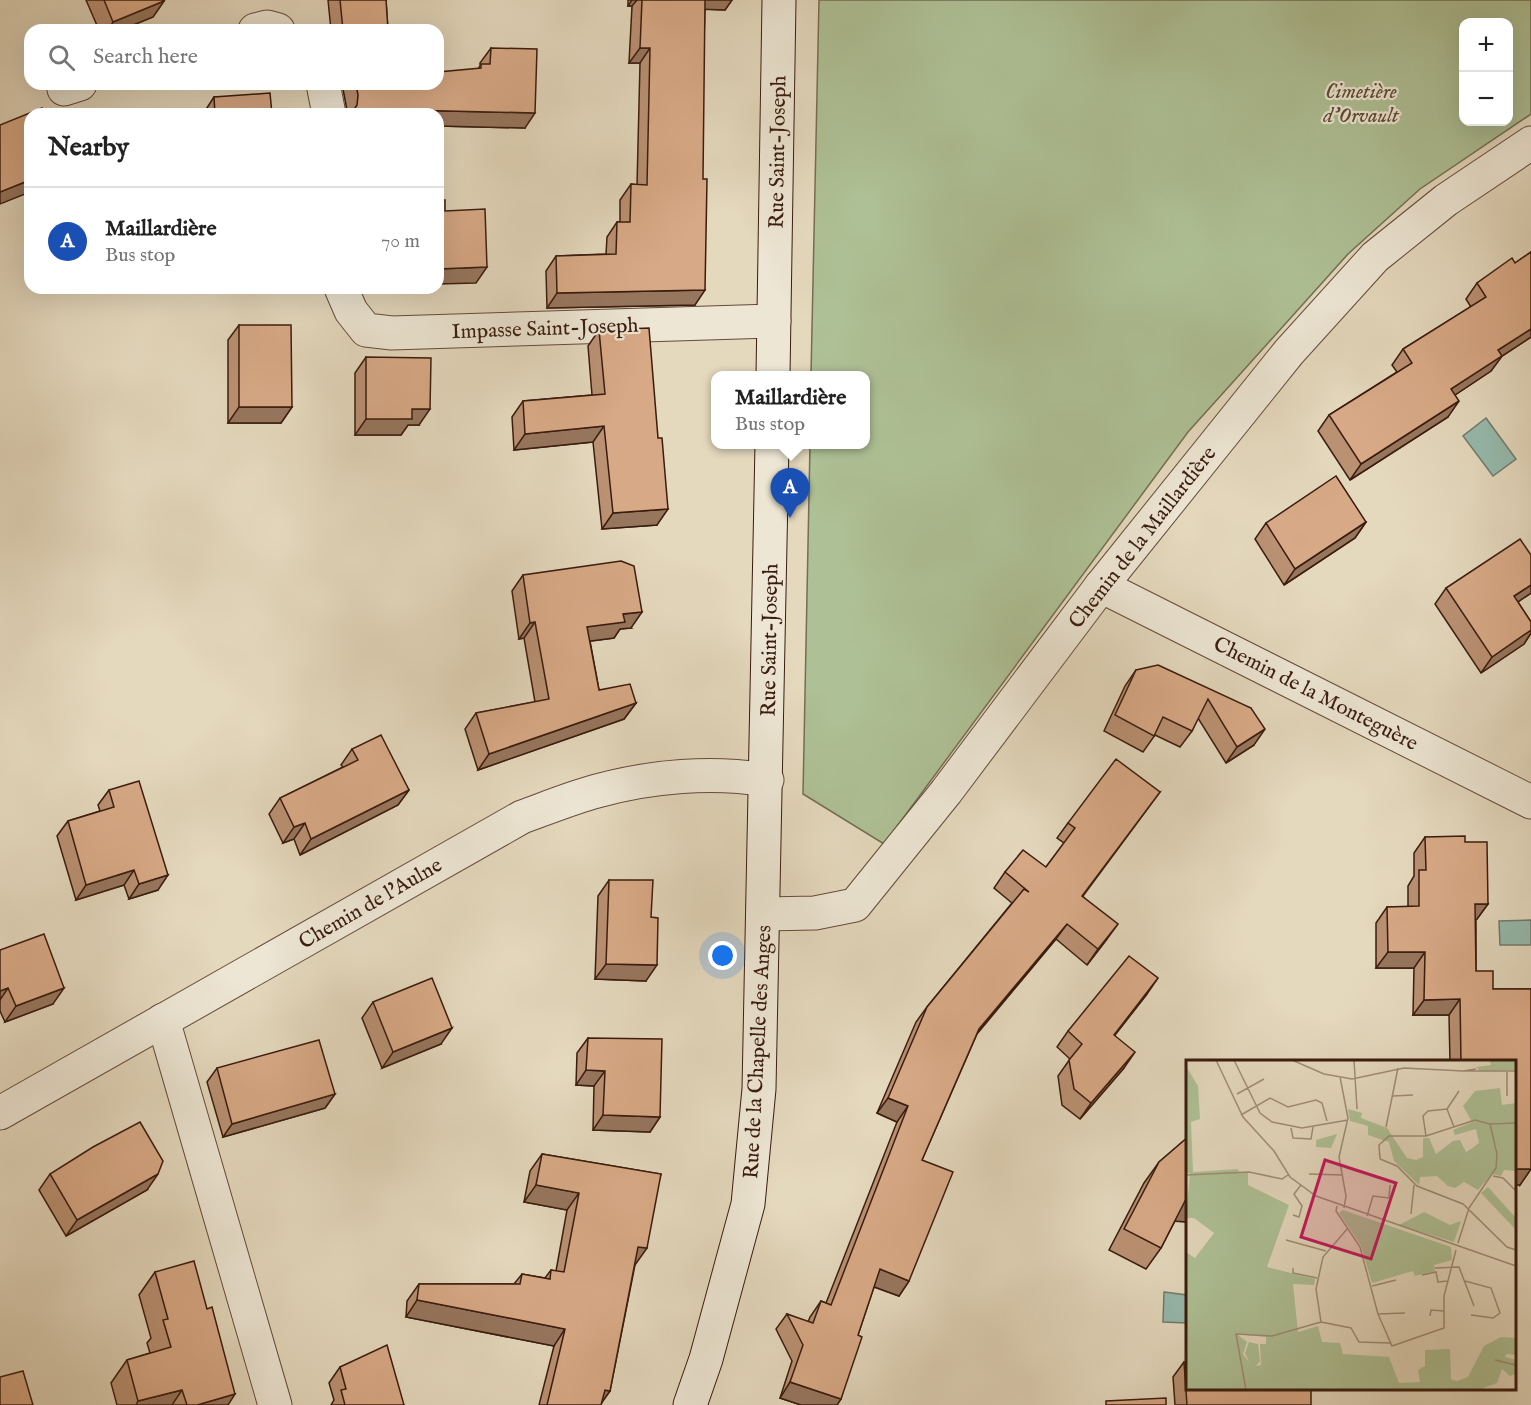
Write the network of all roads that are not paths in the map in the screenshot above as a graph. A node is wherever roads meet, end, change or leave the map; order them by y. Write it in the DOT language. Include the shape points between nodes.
graph roads {
  1 [pos="779,0"];
  2 [pos="324,90"];
  3 [pos="328,108"];
  4 [pos="1531,143"];
  5 [pos="344,294"];
  6 [pos="774,321"];
  7 [pos="773,371"];
  8 [pos="772,449"];
  9 [pos="1101,586"];
  10 [pos="767,780"];
  11 [pos="1531,802"];
  12 [pos="766,835"];
  13 [pos="764,914"];
  14 [pos="164,1020"];
  15 [pos="0,1113"];
  16 [pos="275,1405"];
  17 [pos="690,1405"];
  1 -- 6 [label="street, Rue Saint-Joseph"];
  2 -- 3 [label="street"];
  4 -- 9 [label="street, Chemin de la Maillardière" via="1446,200 1375,257 1289,352"];
  5 -- 6 [label="street, Impasse Saint-Joseph" via="366,330 392,333"];
  6 -- 7 [label="street, Rue Saint-Joseph"];
  8 -- 10 [label="street, Rue Saint-Joseph"];
  9 -- 11 [label="street, Chemin de la Monteguère"];
  9 -- 13 [label="street, Chemin de la Maillardière" via="946,792 855,905 814,913"];
  10 -- 12 [label="street, Rue Saint-Joseph"];
  10 -- 14 [label="street, Chemin de l'Aulne" via="737,775 678,777 598,791 522,817"];
  12 -- 13 [label="street, Rue de la Chapelle des Anges"];
  13 -- 17 [label="street, Rue de la Chapelle des Anges" via="759,1089 748,1204"];
  14 -- 15 [label="street, Chemin de l'Aulne"];
  14 -- 16 [label="street"];
}
